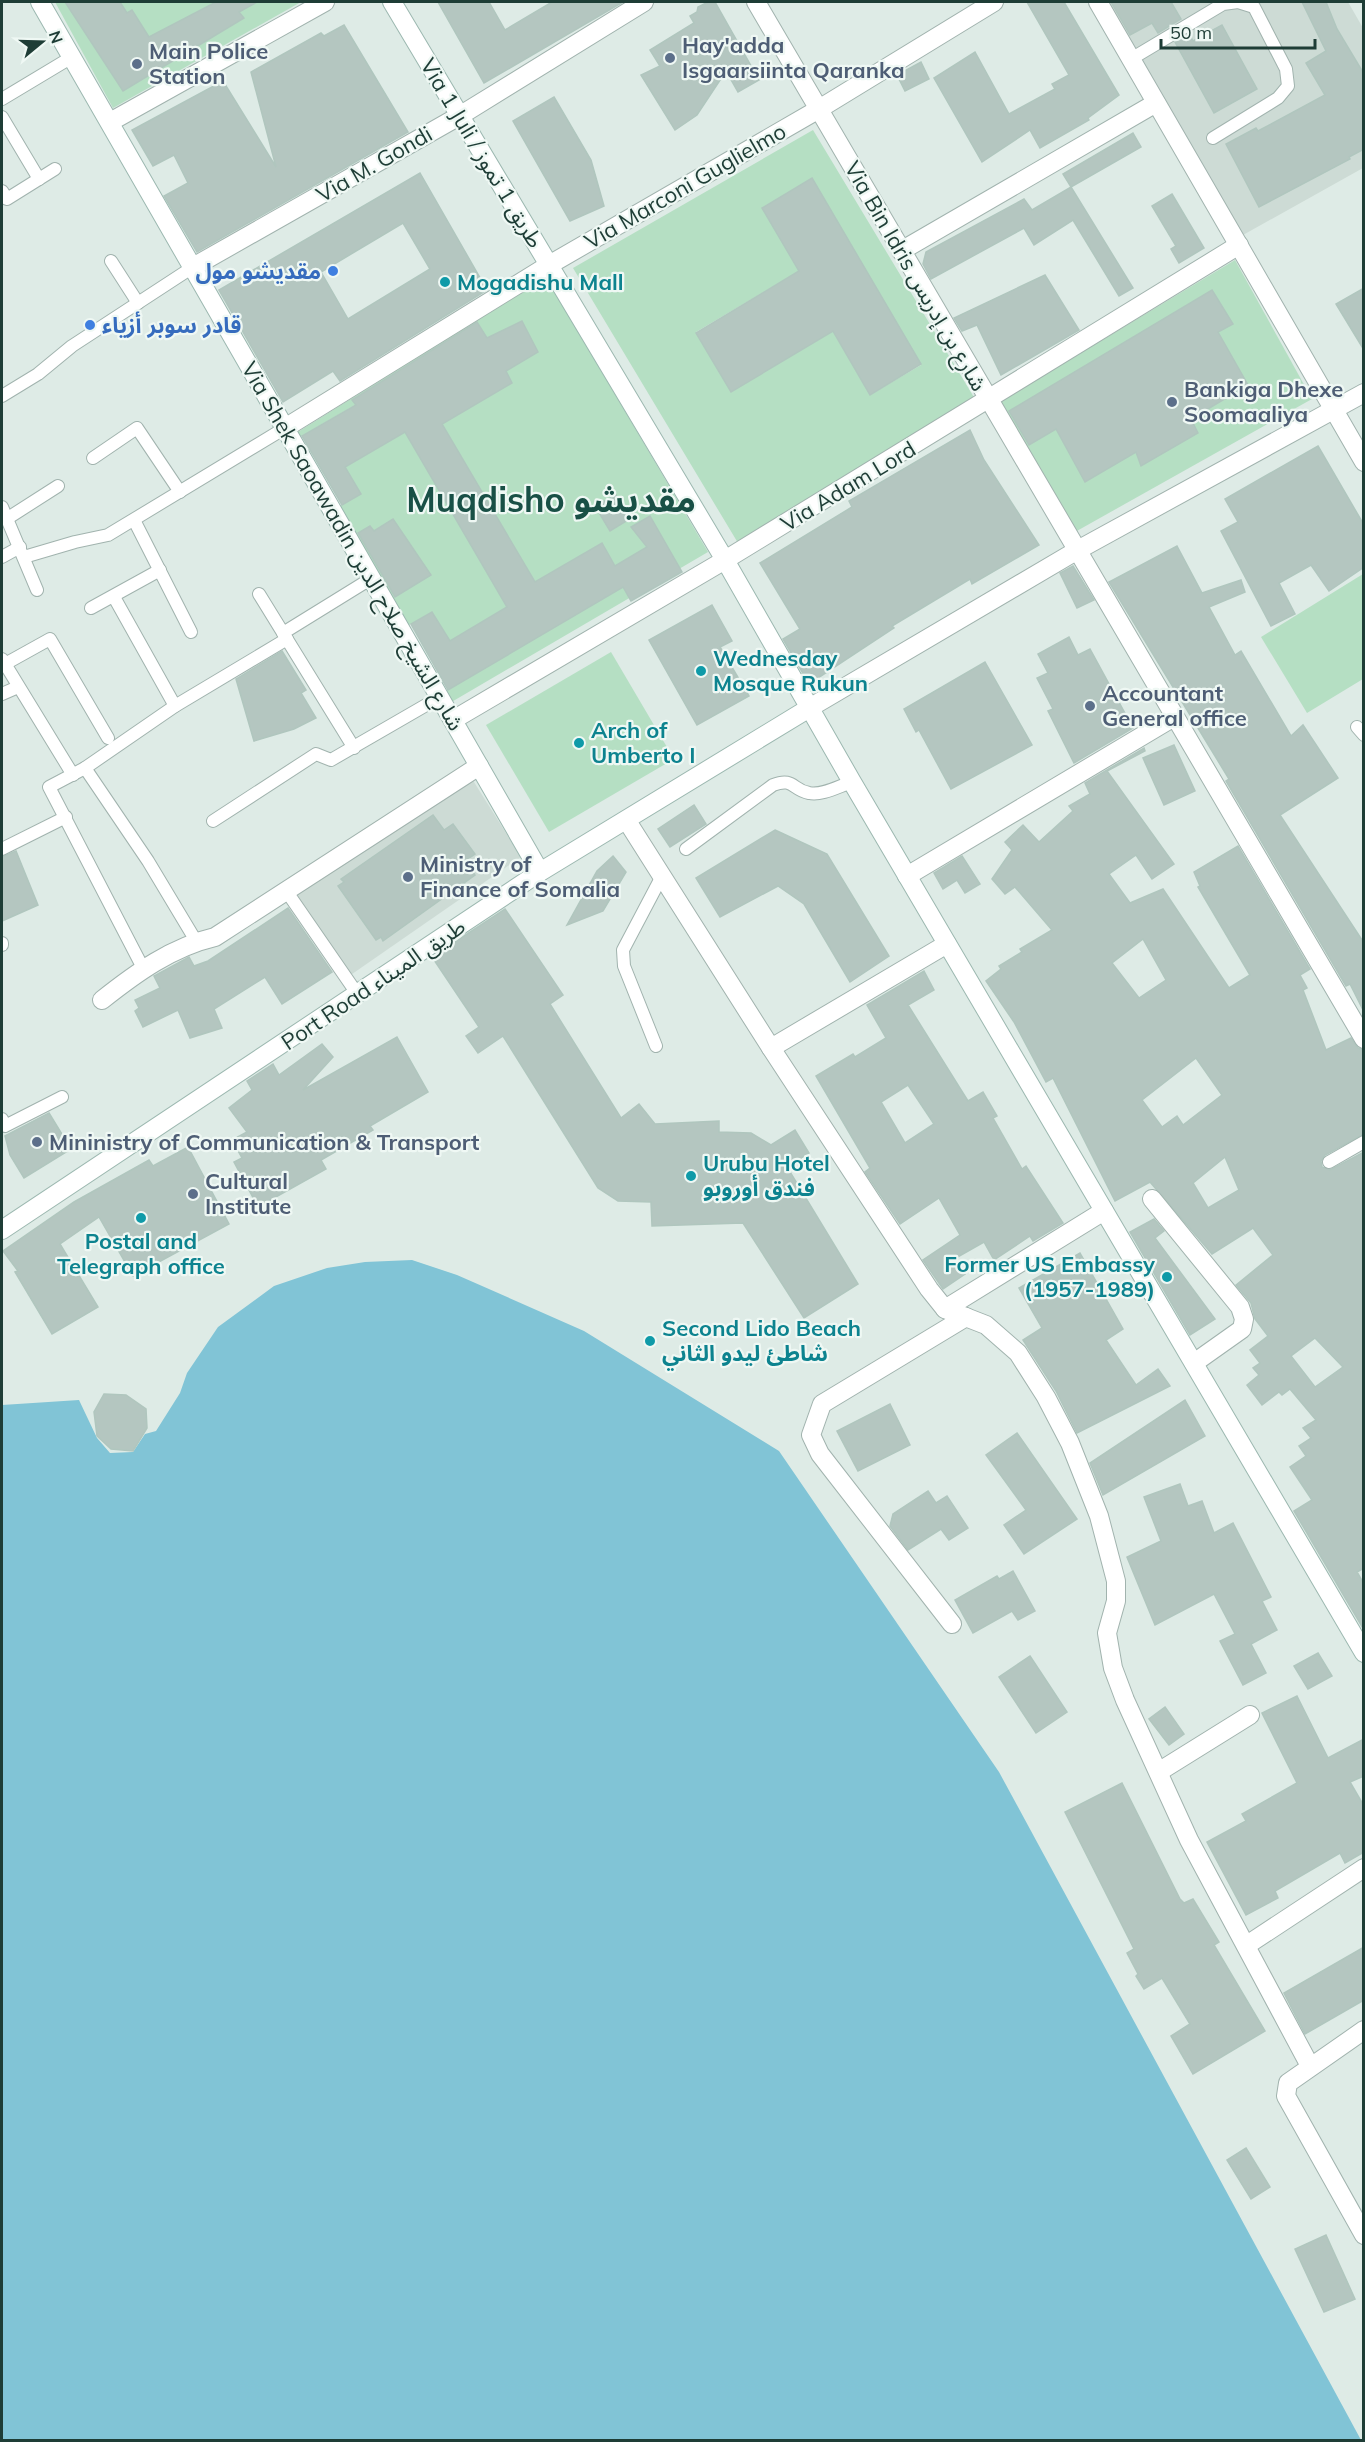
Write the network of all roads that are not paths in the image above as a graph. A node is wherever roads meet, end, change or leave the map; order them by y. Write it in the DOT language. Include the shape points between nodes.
graph roads {
  1 [pos="40,2"];
  2 [pos="325,2"];
  3 [pos="392,2"];
  4 [pos="644,2"];
  5 [pos="756,2"];
  6 [pos="994,2"];
  7 [pos="1098,2"];
  8 [pos="72,57"];
  9 [pos="1131,59"];
  10 [pos="2,99"];
  11 [pos="1156,102"];
  12 [pos="819,109"];
  13 [pos="461,115"];
  14 [pos="2,117"];
  15 [pos="110,123"];
  16 [pos="1213,138"];
  17 [pos="56,169"];
  18 [pos="39,179"];
  19 [pos="2,190"];
  20 [pos="1239,245"];
  21 [pos="901,250"];
  22 [pos="111,261"];
  23 [pos="549,264"];
  24 [pos="193,267"];
  25 [pos="138,303"];
  26 [pos="1364,393"];
  27 [pos="2,396"];
  28 [pos="988,401"];
  29 [pos="1334,410"];
  30 [pos="285,428"];
  31 [pos="93,458"];
  32 [pos="1364,462"];
  33 [pos="58,486"];
  34 [pos="180,492"];
  35 [pos="5,512"];
  36 [pos="134,520"];
  37 [pos="1076,551"];
  38 [pos="22,552"];
  39 [pos="2,557"];
  40 [pos="725,560"];
  41 [pos="160,570"];
  42 [pos="372,578"];
  43 [pos="37,590"];
  44 [pos="259,594"];
  45 [pos="114,597"];
  46 [pos="91,608"];
  47 [pos="191,632"];
  48 [pos="285,636"];
  49 [pos="3,661"];
  50 [pos="18,687"];
  51 [pos="2,694"];
  52 [pos="440,697"];
  53 [pos="175,706"];
  54 [pos="811,707"];
  55 [pos="1174,717"];
  56 [pos="453,720"];
  57 [pos="108,738"];
  58 [pos="354,748"];
  59 [pos="479,766"];
  60 [pos="85,768"];
  61 [pos="73,775"];
  62 [pos="852,782"];
  63 [pos="66,817"];
  64 [pos="213,821"];
  65 [pos="627,821"];
  66 [pos="2,849"];
  67 [pos="686,849"];
  68 [pos="540,872"];
  69 [pos="662,876"];
  70 [pos="907,876"];
  71 [pos="287,892"];
  72 [pos="196,941"];
  73 [pos="947,944"];
  74 [pos="143,968"];
  75 [pos="358,995"];
  76 [pos="102,1000"];
  77 [pos="1364,1039"];
  78 [pos="656,1046"];
  79 [pos="771,1048"];
  80 [pos="62,1097"];
  81 [pos="2,1119"];
  82 [pos="1364,1142"];
  83 [pos="1329,1162"];
  84 [pos="1152,1199"];
  85 [pos="1104,1211"];
  86 [pos="2,1230"];
  87 [pos="945,1308"];
  88 [pos="966,1317"];
  89 [pos="1194,1363"];
  90 [pos="952,1624"];
  91 [pos="1364,1653"];
  92 [pos="1250,1715"];
  93 [pos="1160,1771"];
  94 [pos="1364,1868"];
  95 [pos="1247,1945"];
  96 [pos="1364,2030"];
  97 [pos="1310,2066"];
  98 [pos="1364,2235"];
  1 -- 8 [label="street, Via Shek Saoawadin شارع الشيخ صلاح الدين"];
  2 -- 15 [label="street"];
  3 -- 13 [label="street, Via 1 Juli / طريق 1 تموز"];
  4 -- 13 [label="street, Via M. Gondi"];
  5 -- 12 [label="street, Via Bin Idris شارع بن إدريس"];
  6 -- 12 [label="street, Via Marconi Guglielmo"];
  7 -- 9 [label="street"];
  8 -- 10 [label="lane"];
  8 -- 15 [label="street, Via Shek Saoawadin شارع الشيخ صلاح الدين"];
  9 -- 11 [label="street"];
  9 -- 16 [label="lane" via="1223,4 1238,2 1254,7 1286,69 1288,86 1278,98"];
  11 -- 20 [label="street"];
  11 -- 21 [label="street"];
  12 -- 21 [label="street, Via Bin Idris شارع بن إدريس"];
  12 -- 23 [label="street, Via Marconi Guglielmo"];
  13 -- 23 [label="street, Via 1 Juli / طريق 1 تموز"];
  13 -- 24 [label="street, Via M. Gondi"];
  14 -- 18 [label="lane"];
  15 -- 24 [label="street, Via Shek Saoawadin شارع الشيخ صلاح الدين"];
  17 -- 18 [label="lane"];
  18 -- 19 [label="lane" via="7,200"];
  20 -- 28 [label="street, Via Adam Lord"];
  20 -- 29 [label="street"];
  21 -- 28 [label="street, Via Bin Idris شارع بن إدريس"];
  22 -- 25 [label="lane"];
  23 -- 30 [label="street, Via Marconi Guglielmo"];
  23 -- 40 [label="street, Via 1 Juli / طريق 1 تموز"];
  24 -- 25 [label="lane"];
  24 -- 30 [label="street, Via Shek Saoawadin شارع الشيخ صلاح الدين"];
  25 -- 27 [label="lane"];
  26 -- 29 [label="street, Port Road طريق الميناء"];
  28 -- 37 [label="street, Via Bin Idris شارع بن إدريس"];
  28 -- 40 [label="street, Via Adam Lord"];
  29 -- 32 [label="street"];
  29 -- 37 [label="street, Port Road طريق الميناء"];
  30 -- 34 [label="lane"];
  30 -- 42 [label="street, Via Shek Saoawadin شارع الشيخ صلاح الدين"];
  31 -- 34 [label="lane" via="137,428"];
  33 -- 35 [label="lane"];
  34 -- 36 [label="lane"];
  35 -- 38 [label="lane"];
  36 -- 38 [label="lane" via="108,535"];
  36 -- 41 [label="lane"];
  37 -- 54 [label="street, Port Road طريق الميناء"];
  37 -- 55 [label="street, Via Bin Idris شارع بن إدريس"];
  38 -- 39 [label="lane"];
  38 -- 43 [label="lane"];
  40 -- 54 [label="street, Via 1 Juli / طريق 1 تموز"];
  40 -- 56 [label="street, Via Adam Lord"];
  41 -- 45 [label="lane"];
  41 -- 47 [label="lane"];
  42 -- 48 [label="lane"];
  42 -- 52 [label="street, Via Shek Saoawadin شارع الشيخ صلاح الدين"];
  44 -- 48 [label="lane"];
  45 -- 46 [label="lane"];
  45 -- 53 [label="lane"];
  48 -- 53 [label="lane"];
  48 -- 58 [label="lane"];
  49 -- 50 [label="lane"];
  49 -- 57 [label="lane" via="50,639"];
  50 -- 51 [label="lane"];
  50 -- 61 [label="lane"];
  52 -- 56 [label="street, Via Shek Saoawadin شارع الشيخ صلاح الدين"];
  52 -- 58 [label="lane"];
  53 -- 60 [label="lane"];
  54 -- 62 [label="street, Via 1 Juli / طريق 1 تموز"];
  54 -- 65 [label="street, Port Road طريق الميناء"];
  55 -- 70 [label="street"];
  55 -- 77 [label="street, Via Bin Idris شارع بن إدريس"];
  56 -- 59 [label="street, Via Shek Saoawadin شارع الشيخ صلاح الدين"];
  58 -- 64 [label="lane" via="331,760 316,754"];
  59 -- 68 [label="street, Via Shek Saoawadin شارع الشيخ صلاح الدين"];
  59 -- 71 [label="street"];
  60 -- 61 [label="lane"];
  60 -- 72 [label="lane"];
  61 -- 63 [label="lane" via="49,787"];
  62 -- 67 [label="lane" via="808,793 792,783 773,785"];
  62 -- 70 [label="street, Via 1 Juli / طريق 1 تموز"];
  63 -- 66 [label="lane"];
  63 -- 74 [label="lane"];
  65 -- 68 [label="street, Port Road طريق الميناء"];
  65 -- 69 [label="street"];
  68 -- 75 [label="street, Port Road طريق الميناء"];
  69 -- 78 [label="lane" via="623,950 624,966"];
  69 -- 79 [label="street"];
  70 -- 73 [label="street, Via 1 Juli / طريق 1 تموز"];
  71 -- 72 [label="street" via="215,937"];
  71 -- 75 [label="lane"];
  72 -- 74 [label="street"];
  73 -- 79 [label="street"];
  73 -- 85 [label="street, Via 1 Juli / طريق 1 تموز"];
  74 -- 76 [label="street"];
  75 -- 86 [label="street, Port Road طريق الميناء"];
  79 -- 87 [label="street"];
  80 -- 81 [label="lane" via="5,1126"];
  82 -- 83 [label="lane"];
  84 -- 89 [label="street" via="1240,1307 1244,1319 1242,1329"];
  85 -- 87 [label="street"];
  85 -- 89 [label="street, Via 1 Juli / طريق 1 تموز"];
  87 -- 88 [label="street"];
  88 -- 90 [label="street" via="822,1404 811,1435 820,1454"];
  88 -- 93 [label="street" via="986,1324 1018,1353 1046,1397 1086,1479 1116,1581 1116,1601 1107,1633 1113,1668"];
  89 -- 91 [label="street, Via 1 Juli / طريق 1 تموز"];
  92 -- 93 [label="street"];
  93 -- 95 [label="street" via="1189,1840"];
  94 -- 95 [label="street"];
  95 -- 97 [label="street"];
  96 -- 97 [label="street"];
  97 -- 98 [label="street" via="1288,2083 1287,2096"];
}
